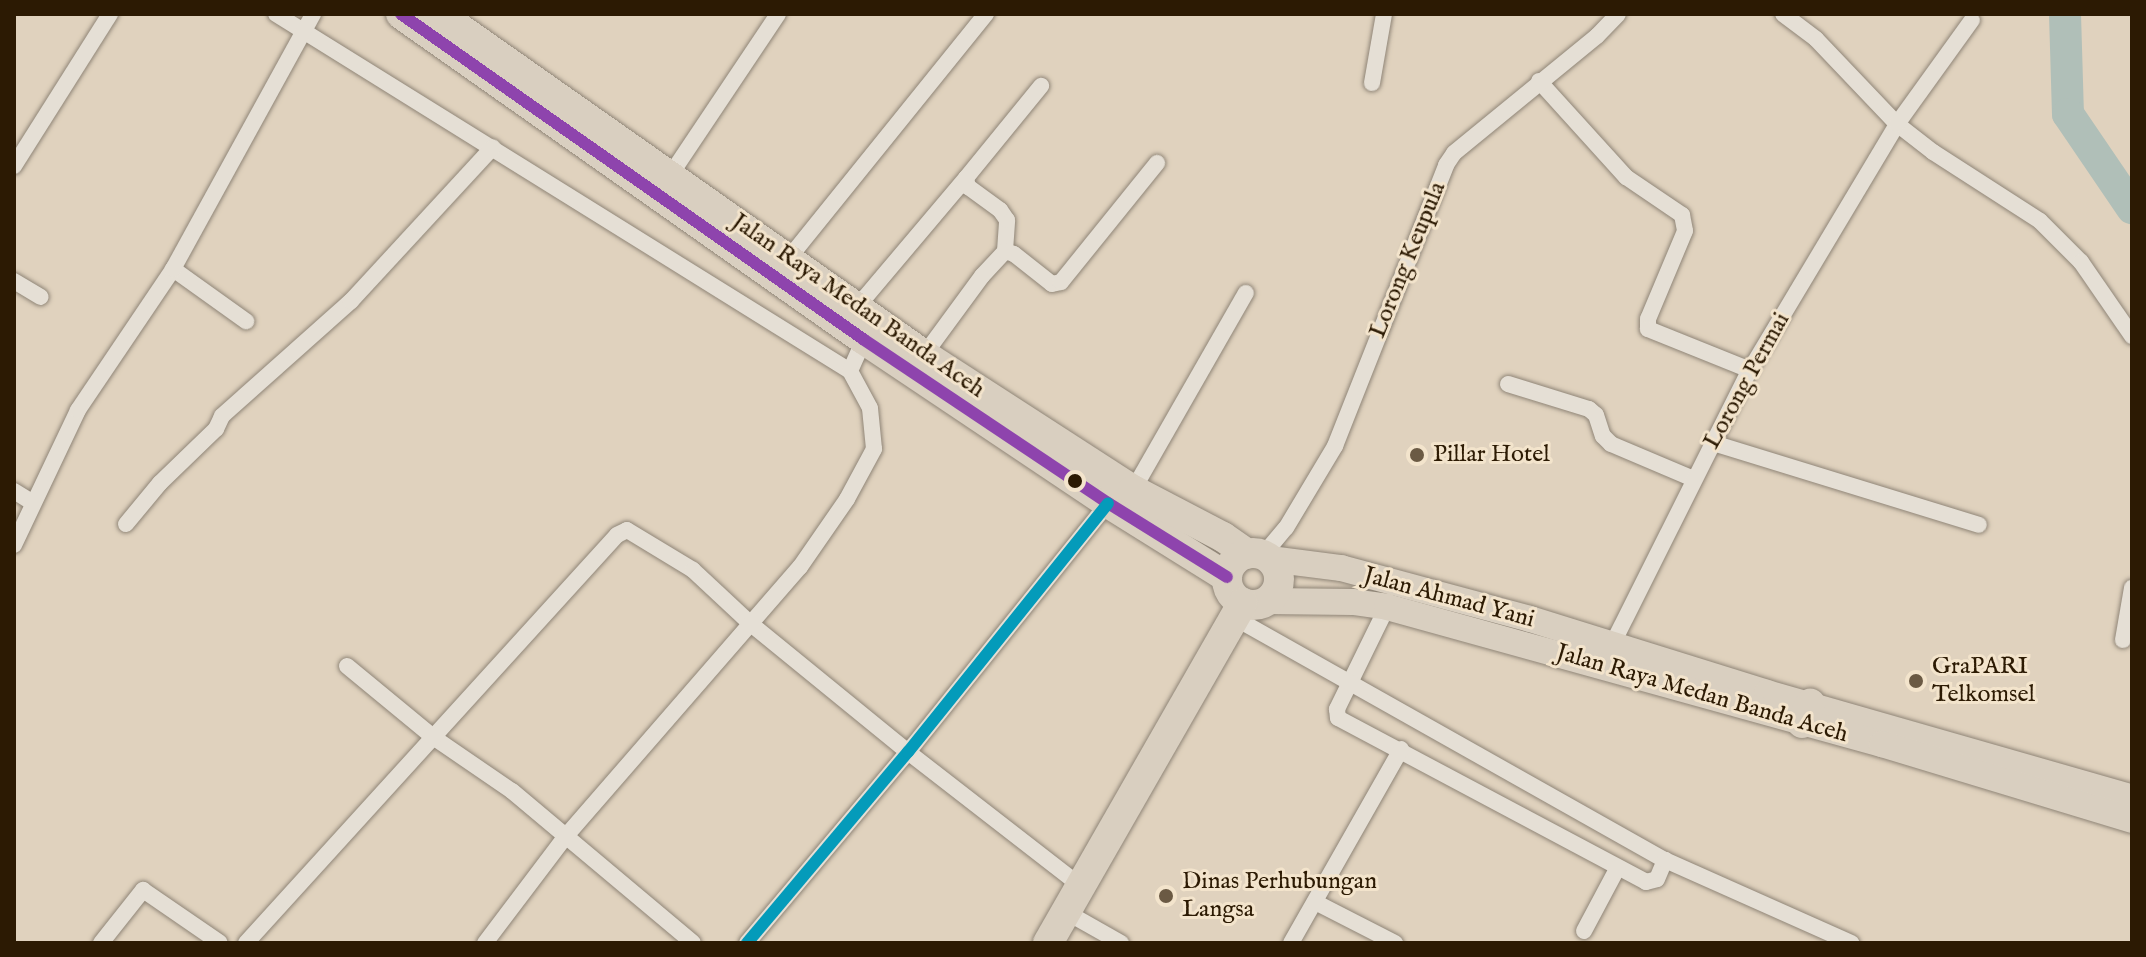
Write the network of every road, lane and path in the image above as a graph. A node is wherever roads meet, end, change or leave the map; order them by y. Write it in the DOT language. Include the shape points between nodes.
graph roads {
  1 [pos="110,14"];
  2 [pos="276,14"];
  3 [pos="313,14"];
  4 [pos="401,14"];
  5 [pos="778,14"];
  6 [pos="986,14"];
  7 [pos="1384,14"];
  8 [pos="1618,14"];
  9 [pos="1783,14"];
  10 [pos="454,18"];
  11 [pos="1972,20"];
  12 [pos="303,30"];
  13 [pos="1539,81"];
  14 [pos="1372,83"];
  15 [pos="1041,86"];
  16 [pos="1897,124"];
  17 [pos="493,147"];
  18 [pos="1157,163"];
  19 [pos="14,166"];
  20 [pos="669,177"];
  21 [pos="966,178"];
  22 [pos="1005,251"];
  23 [pos="789,258"];
  24 [pos="173,269"];
  25 [pos="14,281"];
  26 [pos="1246,293"];
  27 [pos="41,297"];
  28 [pos="246,321"];
  29 [pos="866,323"];
  30 [pos="2132,336"];
  31 [pos="924,355"];
  32 [pos="1750,370"];
  33 [pos="850,371"];
  34 [pos="1508,384"];
  35 [pos="1713,443"];
  36 [pos="1694,479"];
  37 [pos="14,491"];
  38 [pos="1120,496"];
  39 [pos="33,503"];
  40 [pos="126,524"];
  41 [pos="1979,525"];
  42 [pos="14,545"];
  43 [pos="1260,556"];
  44 [pos="1227,577"];
  45 [pos="2132,588"];
  46 [pos="1248,607"];
  47 [pos="1387,607"];
  48 [pos="751,624"];
  49 [pos="2123,640"];
  50 [pos="1612,645"];
  51 [pos="347,666"];
  52 [pos="1349,682"];
  53 [pos="1806,713"];
  54 [pos="433,737"];
  55 [pos="1401,749"];
  56 [pos="908,752"];
  57 [pos="2132,798"];
  58 [pos="2132,820"];
  59 [pos="566,836"];
  60 [pos="1665,860"];
  61 [pos="1618,867"];
  62 [pos="1081,886"];
  63 [pos="1315,902"];
  64 [pos="1066,912"];
  65 [pos="1584,931"];
  66 [pos="101,943"];
  67 [pos="220,943"];
  68 [pos="246,943"];
  69 [pos="485,943"];
  70 [pos="693,943"];
  71 [pos="747,943"];
  72 [pos="1048,943"];
  73 [pos="1121,943"];
  74 [pos="1291,943"];
  75 [pos="1395,943"];
  76 [pos="1851,943"];
  1 -- 19 [label="street"];
  2 -- 12 [label="street"];
  3 -- 12 [label="street"];
  4 -- 29 [label="highway, Jalan Raya Medan Banda Aceh"];
  5 -- 20 [label="street"];
  6 -- 23 [label="street"];
  7 -- 14 [label="street"];
  8 -- 13 [label="street, Lorong Keupula"];
  9 -- 16 [label="street" via="1816,39"];
  10 -- 20 [label="highway, Jalan Raya Medan Banda Aceh"];
  11 -- 16 [label="street, Lorong Permai"];
  12 -- 17 [label="street"];
  12 -- 24 [label="street"];
  13 -- 32 [label="street" via="1626,177 1682,215 1685,231 1648,329"];
  13 -- 43 [label="street, Lorong Keupula" via="1446,165 1335,446 1286,528"];
  15 -- 21 [label="street"];
  16 -- 30 [label="street" via="2040,221 2081,262"];
  16 -- 32 [label="street, Lorong Permai"];
  17 -- 33 [label="street"];
  17 -- 40 [label="street" via="351,301 222,416 216,429"];
  18 -- 22 [label="street" via="1057,284"];
  20 -- 23 [label="highway, Jalan Raya Medan Banda Aceh"];
  21 -- 22 [label="street" via="968,187 1007,220"];
  21 -- 29 [label="street"];
  22 -- 31 [label="street"];
  23 -- 29 [label="highway, Jalan Raya Medan Banda Aceh"];
  24 -- 28 [label="street"];
  24 -- 39 [label="street" via="78,410"];
  25 -- 27 [label="street"];
  26 -- 38 [label="street"];
  29 -- 31 [label="highway, Jalan Raya Medan Banda Aceh"];
  29 -- 33 [label="street"];
  29 -- 38 [label="highway, Jalan Raya Medan Banda Aceh"];
  31 -- 38 [label="highway, Jalan Raya Medan Banda Aceh"];
  32 -- 35 [label="street, Lorong Permai"];
  33 -- 48 [label="street" via="870,408 874,449 800,567"];
  34 -- 36 [label="street" via="1589,409 1611,444"];
  35 -- 36 [label="street, Lorong Permai"];
  35 -- 41 [label="street"];
  36 -- 50 [label="street, Lorong Permai"];
  37 -- 39 [label="street"];
  38 -- 43 [label="highway, Jalan Raya Medan Banda Aceh"];
  38 -- 44 [label="highway, Jalan Raya Medan Banda Aceh"];
  38 -- 56 [label="street"];
  39 -- 42 [label="street"];
  43 -- 44 [label="highway" via="1233,562"];
  43 -- 46 [label="highway" via="1279,581"];
  43 -- 50 [label="main road, Jalan Ahmad Yani" via="1341,568"];
  44 -- 46 [label="highway" via="1231,593"];
  45 -- 49 [label="street"];
  46 -- 47 [label="main road, Jalan Raya Medan Banda Aceh" via="1353,602"];
  46 -- 52 [label="street"];
  46 -- 62 [label="highway"];
  47 -- 52 [label="street"];
  47 -- 53 [label="main road, Jalan Raya Medan Banda Aceh"];
  48 -- 54 [label="street" via="693,570 631,530 623,531"];
  48 -- 56 [label="street"];
  48 -- 59 [label="street"];
  50 -- 53 [label="main road, Jalan Ahmad Yani"];
  51 -- 54 [label="street"];
  52 -- 55 [label="street" via="1338,718"];
  52 -- 60 [label="street"];
  53 -- 57 [label="main road, Jalan Ahmad Yani"];
  53 -- 58 [label="main road, Jalan Raya Medan Banda Aceh"];
  54 -- 59 [label="street" via="476,764"];
  54 -- 68 [label="street"];
  55 -- 61 [label="street"];
  55 -- 63 [label="street"];
  56 -- 62 [label="street"];
  56 -- 71 [label="street"];
  59 -- 69 [label="street"];
  59 -- 70 [label="street"];
  60 -- 61 [label="street" via="1650,883"];
  60 -- 76 [label="street"];
  61 -- 65 [label="street"];
  62 -- 64 [label="highway"];
  63 -- 74 [label="street"];
  63 -- 75 [label="street"];
  64 -- 72 [label="highway"];
  64 -- 73 [label="street"];
  66 -- 67 [label="street" via="143,890"];
}
